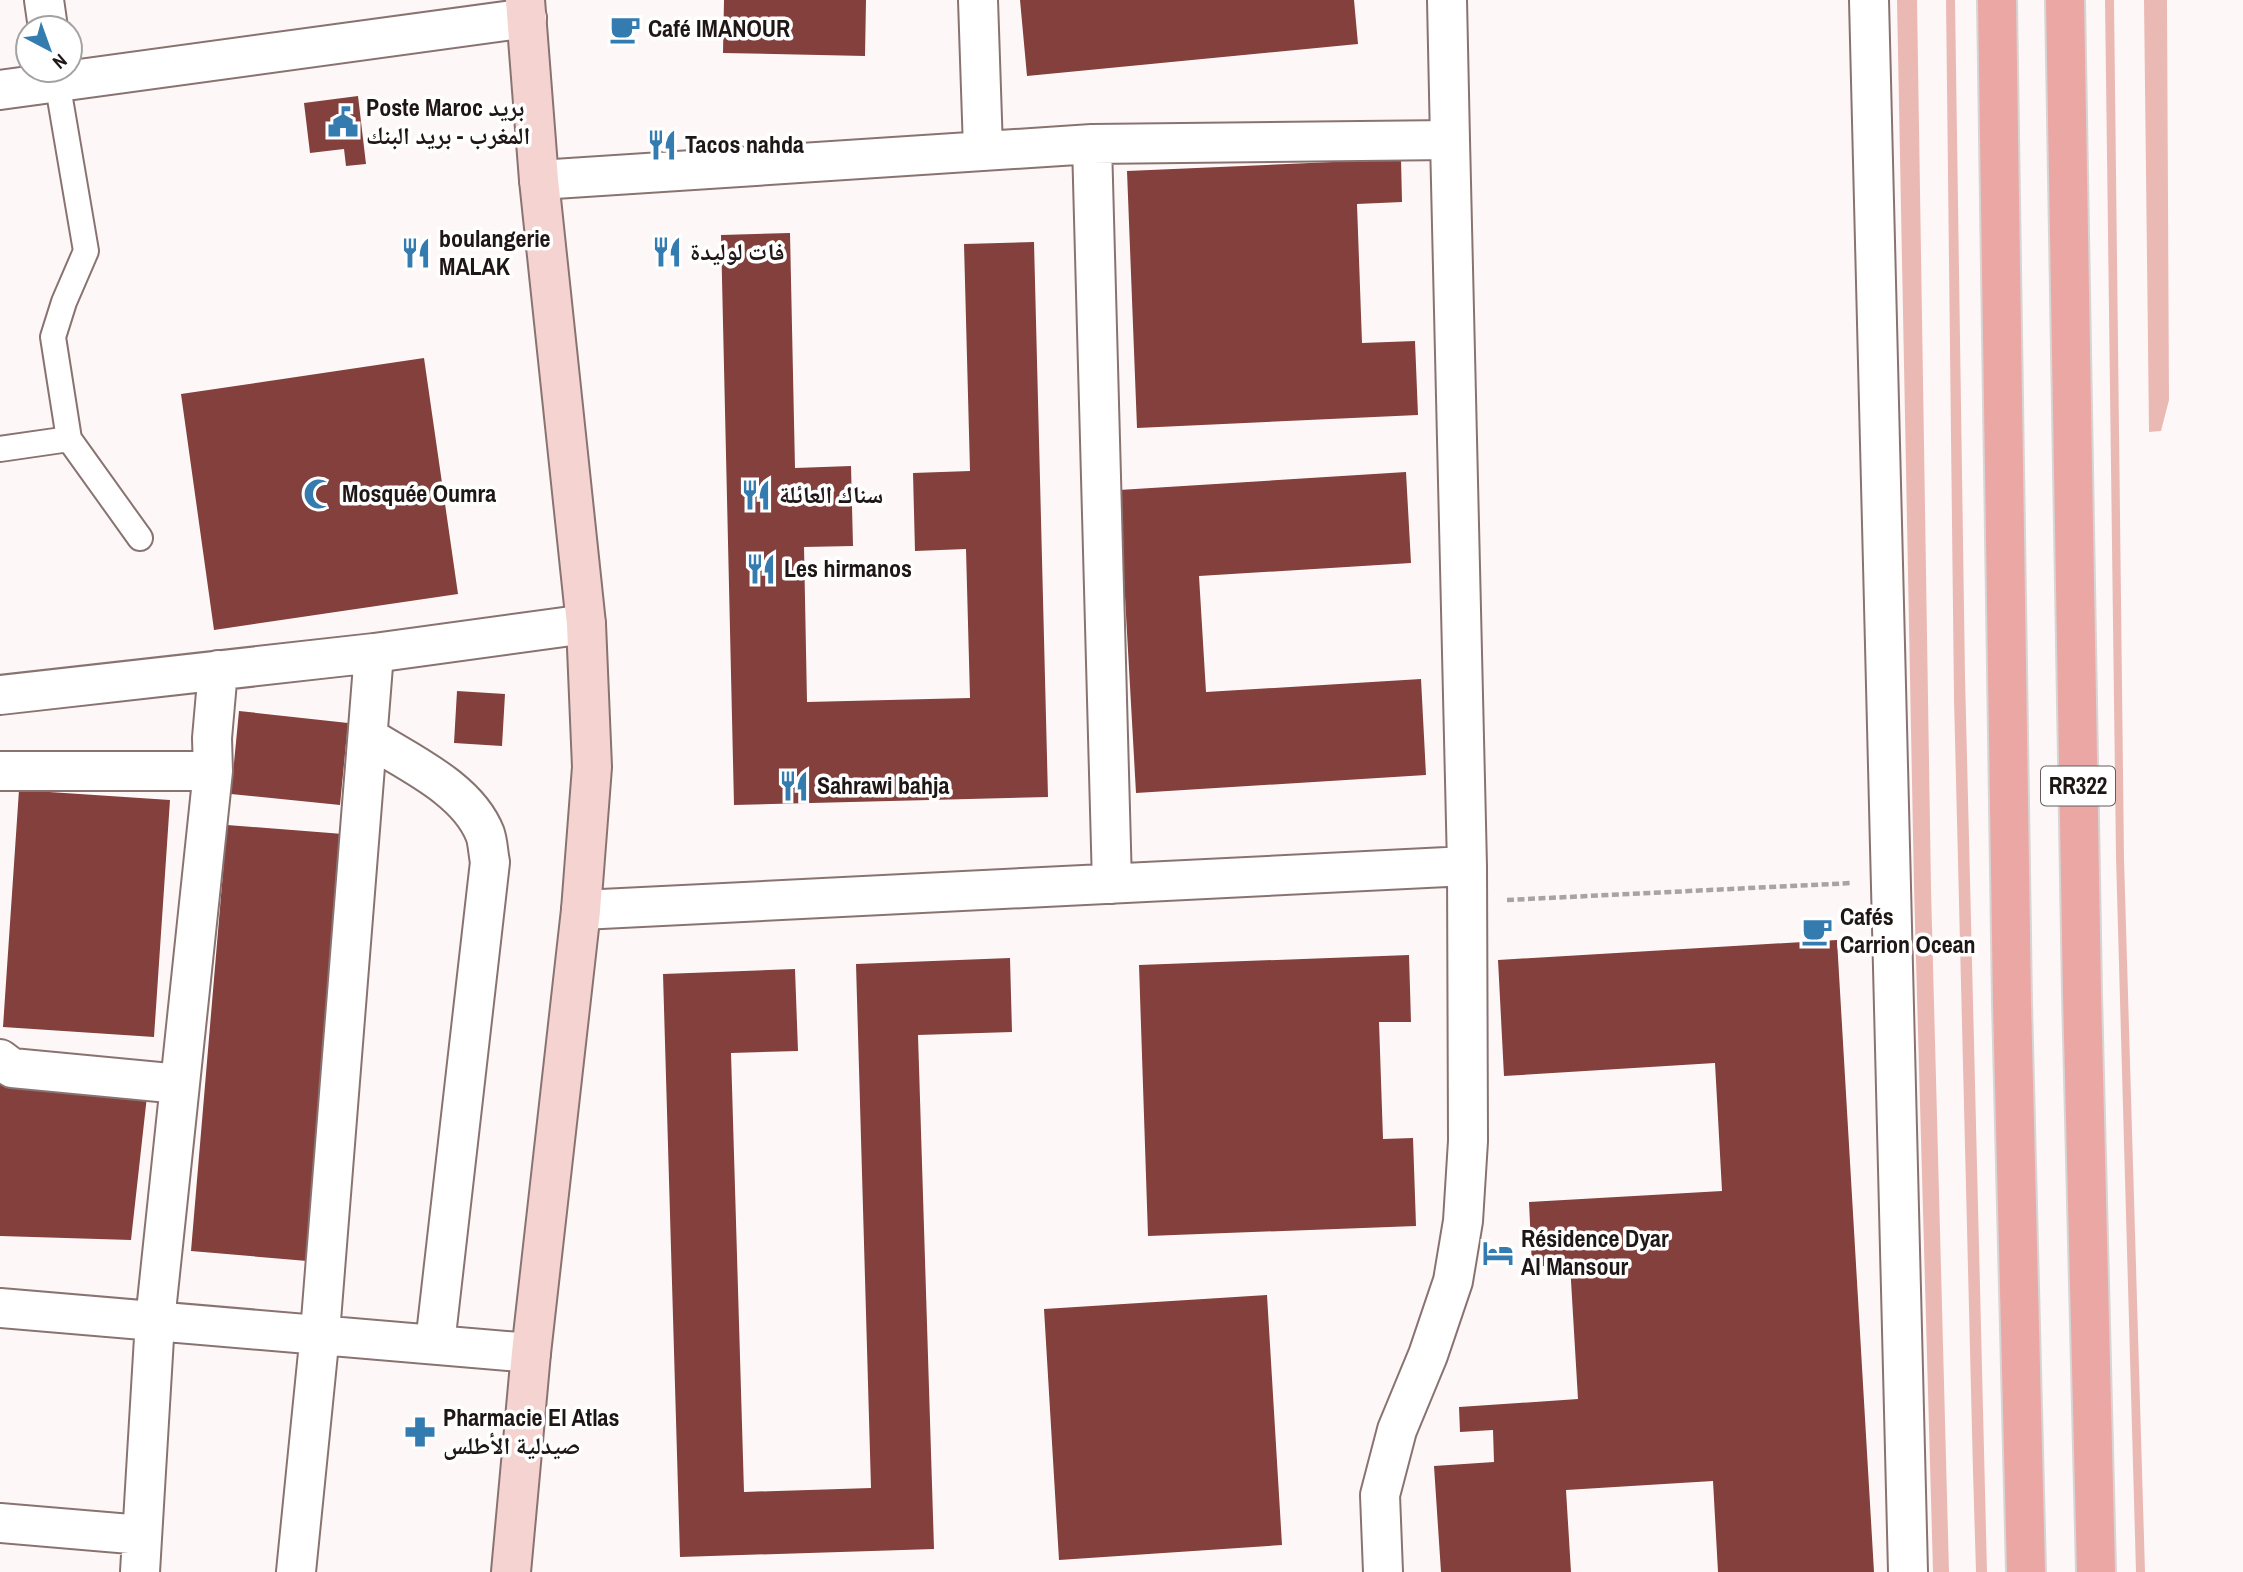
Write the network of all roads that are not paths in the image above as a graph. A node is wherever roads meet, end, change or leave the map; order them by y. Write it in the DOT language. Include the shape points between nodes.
graph roads {
  1 [pos="978,0"];
  2 [pos="1447,0"];
  3 [pos="1869,0"];
  4 [pos="1997,0"];
  5 [pos="2065,0"];
  6 [pos="526,9"];
  7 [pos="84,72"];
  8 [pos="24,84"];
  9 [pos="57,84"];
  10 [pos="0,90"];
  11 [pos="1450,140"];
  12 [pos="1092,144"];
  13 [pos="983,149"];
  14 [pos="539,180"];
  15 [pos="69,439"];
  16 [pos="0,449"];
  17 [pos="140,538"];
  18 [pos="586,624"];
  19 [pos="374,653"];
  20 [pos="218,670"];
  21 [pos="0,695"];
  22 [pos="368,737"];
  23 [pos="0,771"];
  24 [pos="214,771"];
  25 [pos="1112,884"];
  26 [pos="1467,884"];
  27 [pos="581,910"];
  28 [pos="0,1059"];
  29 [pos="180,1084"];
  30 [pos="0,1308"];
  31 [pos="155,1321"];
  32 [pos="320,1333"];
  33 [pos="435,1344"];
  34 [pos="531,1353"];
  35 [pos="0,1523"];
  36 [pos="141,1554"];
  37 [pos="296,1572"];
  38 [pos="510,1572"];
  39 [pos="1383,1572"];
  40 [pos="1908,1572"];
  41 [pos="2026,1572"];
  42 [pos="2096,1572"];
  1 -- 13 [label="street"];
  2 -- 11 [label="street"];
  3 -- 40 [label="street"];
  4 -- 41 [label="main road, RR322"];
  5 -- 42 [label="main road, RR322"];
  6 -- 7 [label="street"];
  6 -- 14 [label="main road"];
  8 -- 10 [label="street"];
  9 -- 15 [label="lane" via="86,251 53,337"];
  11 -- 12 [label="street"];
  11 -- 26 [label="street"];
  12 -- 13 [label="street"];
  12 -- 25 [label="street"];
  13 -- 14 [label="street"];
  14 -- 18 [label="main road"];
  15 -- 16 [label="lane"];
  15 -- 17 [label="lane"];
  18 -- 19 [label="street"];
  18 -- 27 [label="main road" via="592,767"];
  19 -- 20 [label="street"];
  19 -- 22 [label="street"];
  20 -- 21 [label="street"];
  20 -- 24 [label="street"];
  22 -- 32 [label="street"];
  22 -- 33 [label="street" via="453,793 473,813 486,836 489,862"];
  23 -- 24 [label="street"];
  24 -- 29 [label="street"];
  25 -- 26 [label="street"];
  25 -- 27 [label="street"];
  26 -- 39 [label="street" via="1468,1141 1463,1220 1453,1281 1397,1430 1380,1495"];
  27 -- 34 [label="main road"];
  28 -- 29 [label="street" via="12,1068"];
  29 -- 31 [label="street"];
  30 -- 31 [label="street"];
  31 -- 32 [label="street"];
  31 -- 36 [label="street"];
  32 -- 33 [label="street"];
  32 -- 37 [label="street"];
  33 -- 34 [label="street"];
  34 -- 38 [label="main road"];
  35 -- 36 [label="street"];
}
